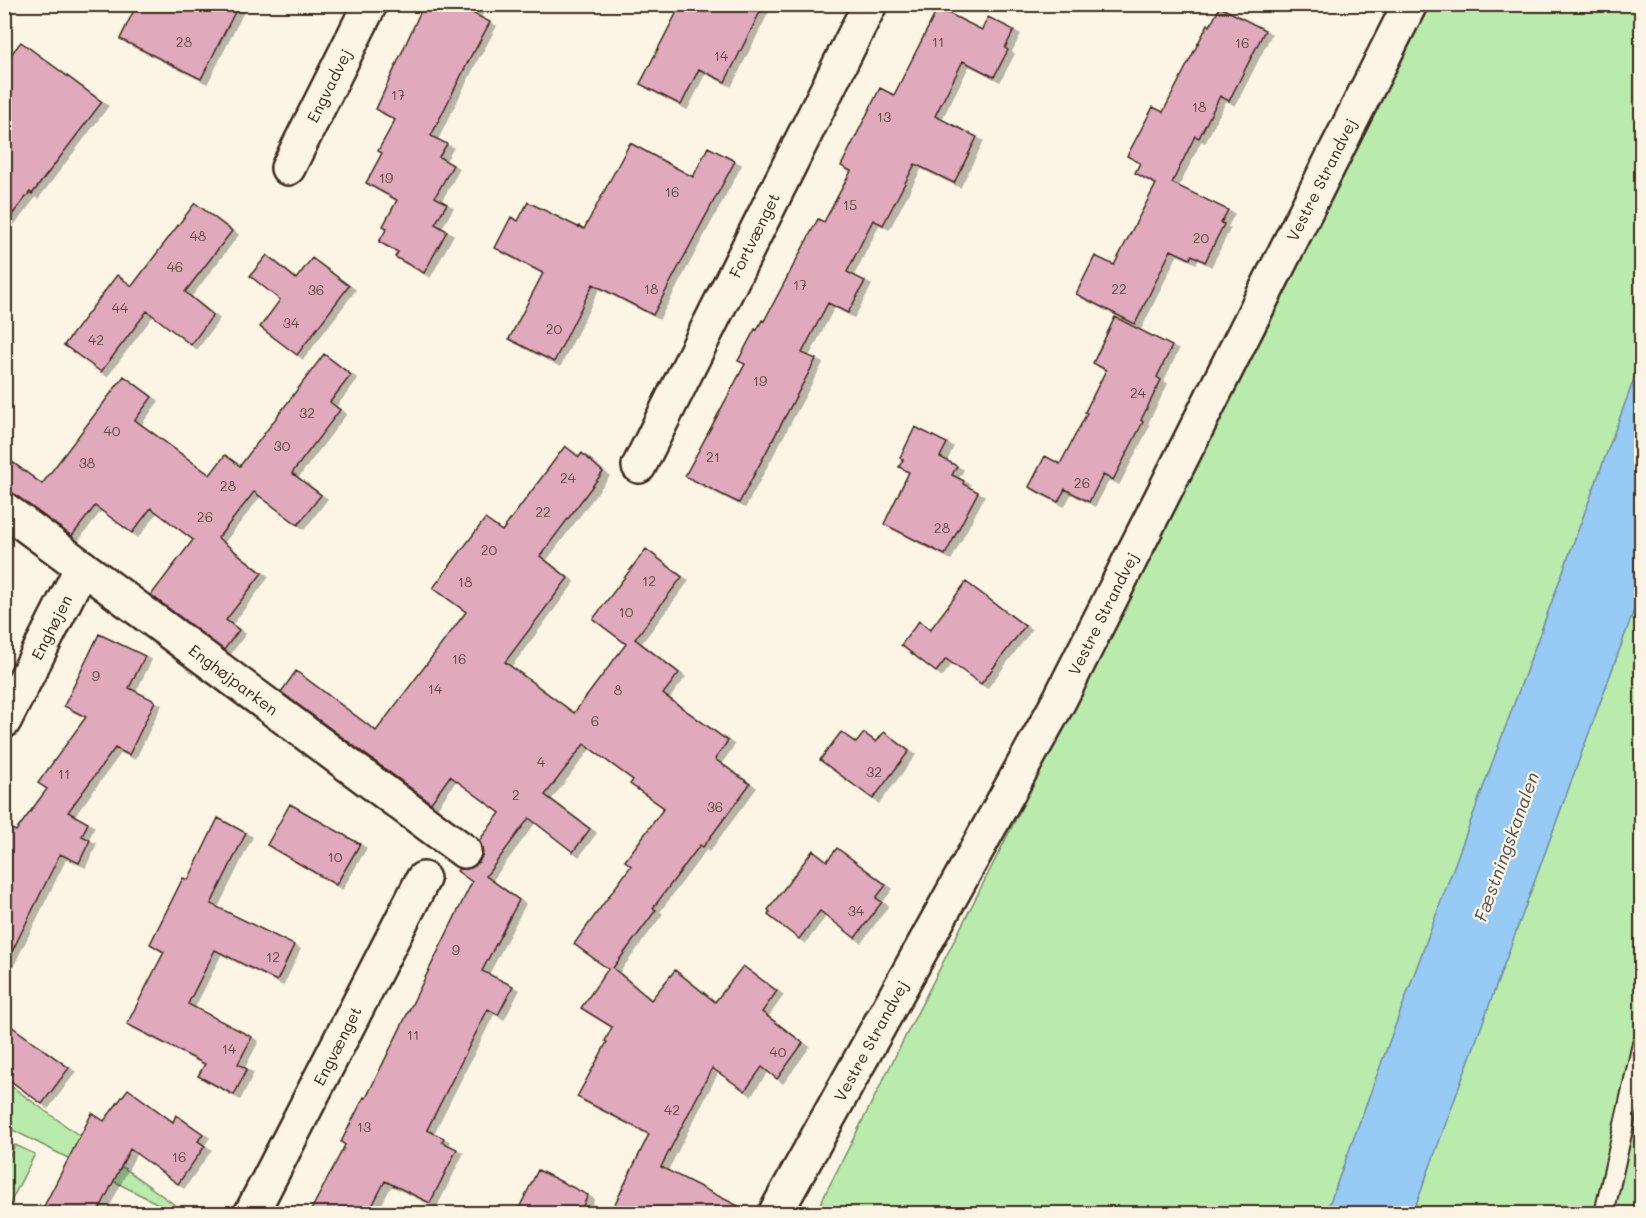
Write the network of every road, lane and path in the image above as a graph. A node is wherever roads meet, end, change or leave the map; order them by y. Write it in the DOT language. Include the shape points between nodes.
graph roads {
  1 [pos="370,4"];
  2 [pos="870,4"];
  3 [pos="1410,4"];
  4 [pos="288,168"];
  5 [pos="639,466"];
  6 [pos="4,509"];
  7 [pos="82,567"];
  8 [pos="4,721"];
  9 [pos="464,851"];
  10 [pos="423,879"];
  11 [pos="1641,1044"];
  12 [pos="251,1214"];
  13 [pos="775,1214"];
  14 [pos="1604,1214"];
  1 -- 4 [label="street, Engvadvej"];
  2 -- 5 [label="street, Fortvænget"];
  3 -- 13 [label="street, Vestre Strandvej" via="1059,701"];
  6 -- 7 [label="street, Enghøjparken"];
  7 -- 8 [label="street, Enghøjen"];
  7 -- 9 [label="street, Enghøjparken"];
  10 -- 12 [label="street, Engvænget"];
  11 -- 14 [label="lane"];
}
